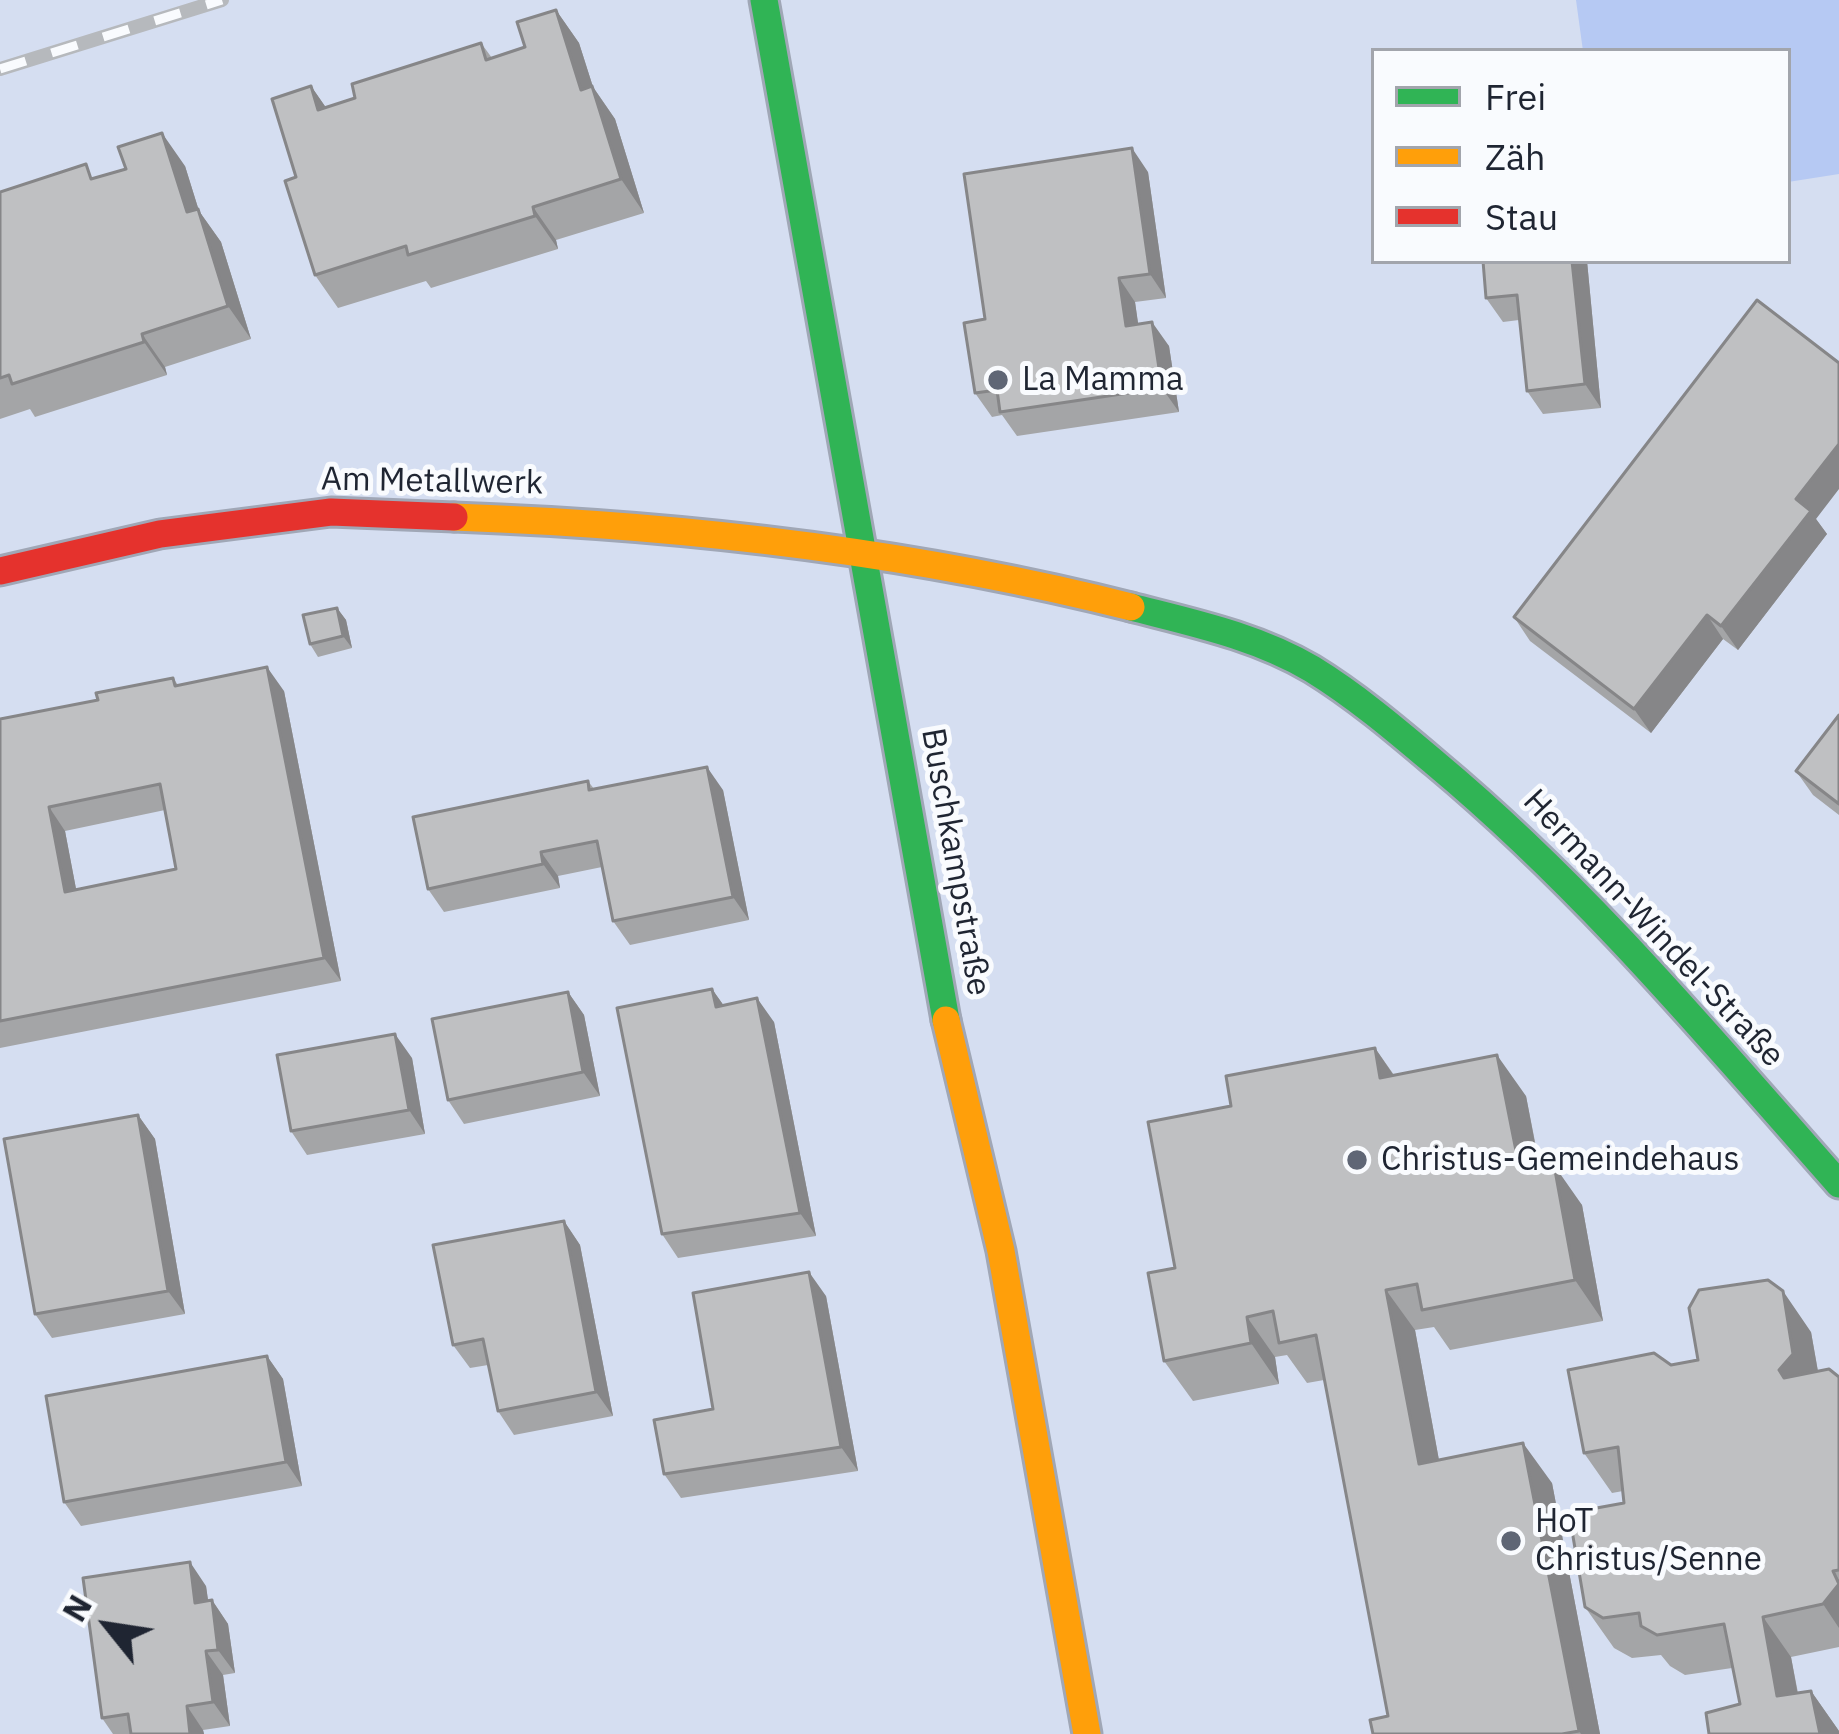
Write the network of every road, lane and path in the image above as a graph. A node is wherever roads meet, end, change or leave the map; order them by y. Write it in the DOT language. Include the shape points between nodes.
graph roads {
  1 [pos="764,0"];
  2 [pos="865,558"];
  3 [pos="0,571"];
  4 [pos="1839,1184"];
  5 [pos="1087,1734"];
  1 -- 2 [label="street, Buschkampstraße"];
  2 -- 3 [label="street, Am Metallwerk" via="754,538 567,521 331,512 160,534"];
  2 -- 4 [label="street, Hermann-Windel-Straße" via="1148,608 1237,634 1310,668 1375,712 1559,873"];
  2 -- 5 [label="street, Buschkampstraße" via="958,1083 1001,1251"];
}
